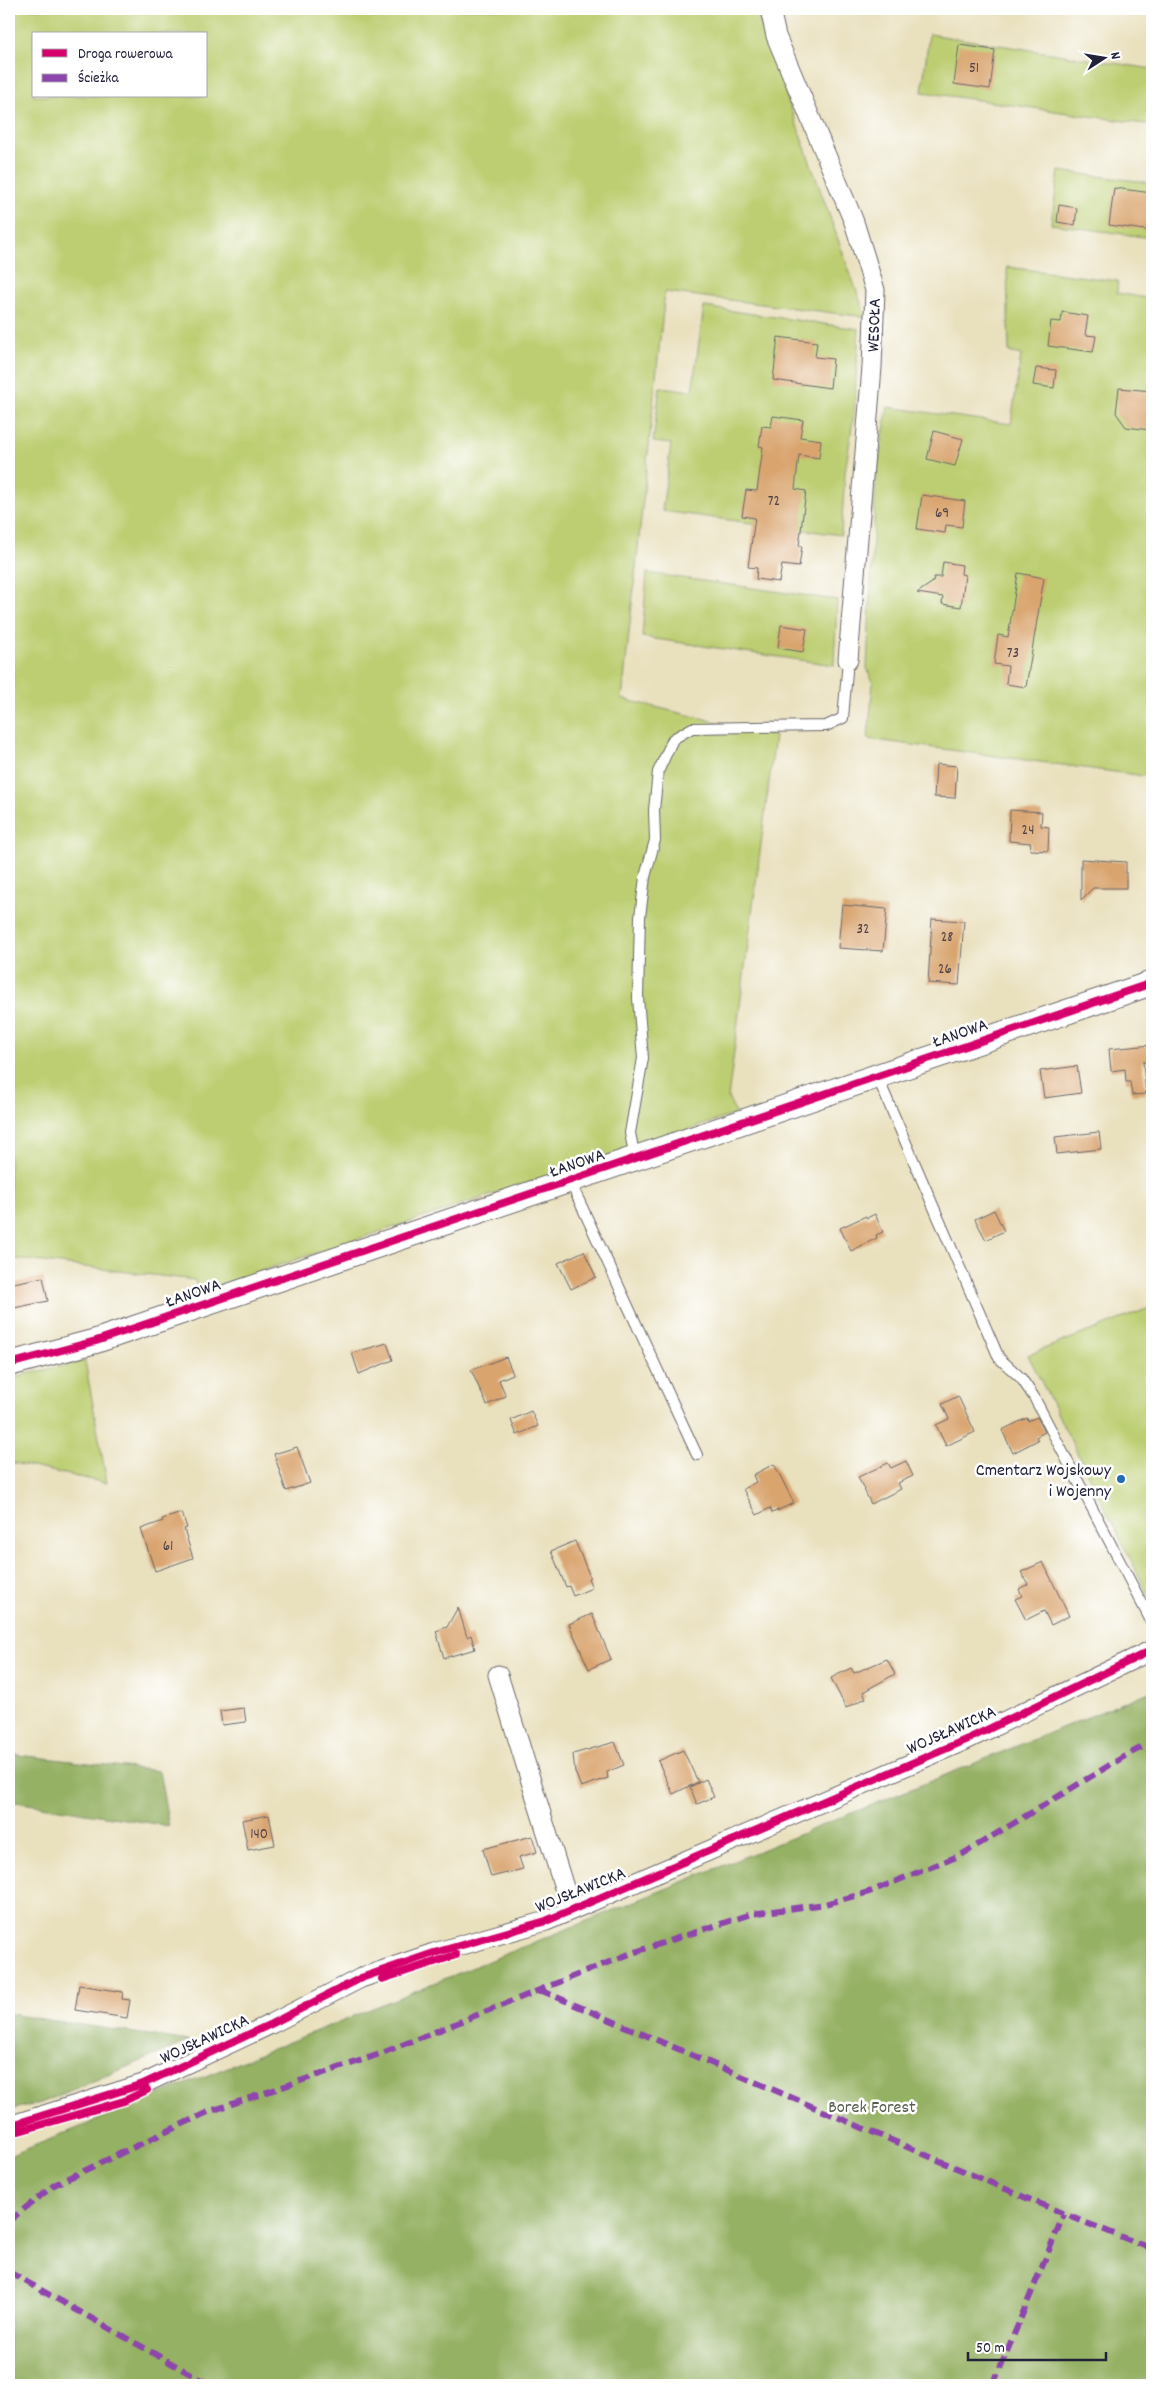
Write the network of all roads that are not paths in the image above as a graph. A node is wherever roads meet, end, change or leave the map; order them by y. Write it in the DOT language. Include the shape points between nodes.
graph roads {
  1 [pos="770,9"];
  2 [pos="848,660"];
  3 [pos="1152,983"];
  4 [pos="877,1076"];
  5 [pos="635,1159"];
  6 [pos="570,1181"];
  7 [pos="9,1364"];
  8 [pos="697,1455"];
  9 [pos="1152,1623"];
  10 [pos="1152,1650"];
  11 [pos="498,1675"];
  12 [pos="571,1910"];
  13 [pos="9,2126"];
  1 -- 2 [label="street, WESOŁA" via="776,36 854,222 874,290 872,367"];
  2 -- 5 [label="lane" via="843,718 826,726 692,728 673,739 658,772 655,840 645,877 640,918 638,998 643,1058 630,1133"];
  3 -- 4 [label="street, ŁANOWA"];
  4 -- 5 [label="street, ŁANOWA"];
  4 -- 9 [label="lane" via="999,1358 1021,1378 1034,1397"];
  5 -- 6 [label="street, ŁANOWA"];
  6 -- 7 [label="street, ŁANOWA" via="96,1341"];
  6 -- 8 [label="lane"];
  10 -- 12 [label="street, WOJSŁAWICKA" via="968,1739"];
  11 -- 12 [label="street"];
  12 -- 13 [label="street, WOJSŁAWICKA" via="546,1921 361,1978 143,2084"];
}
